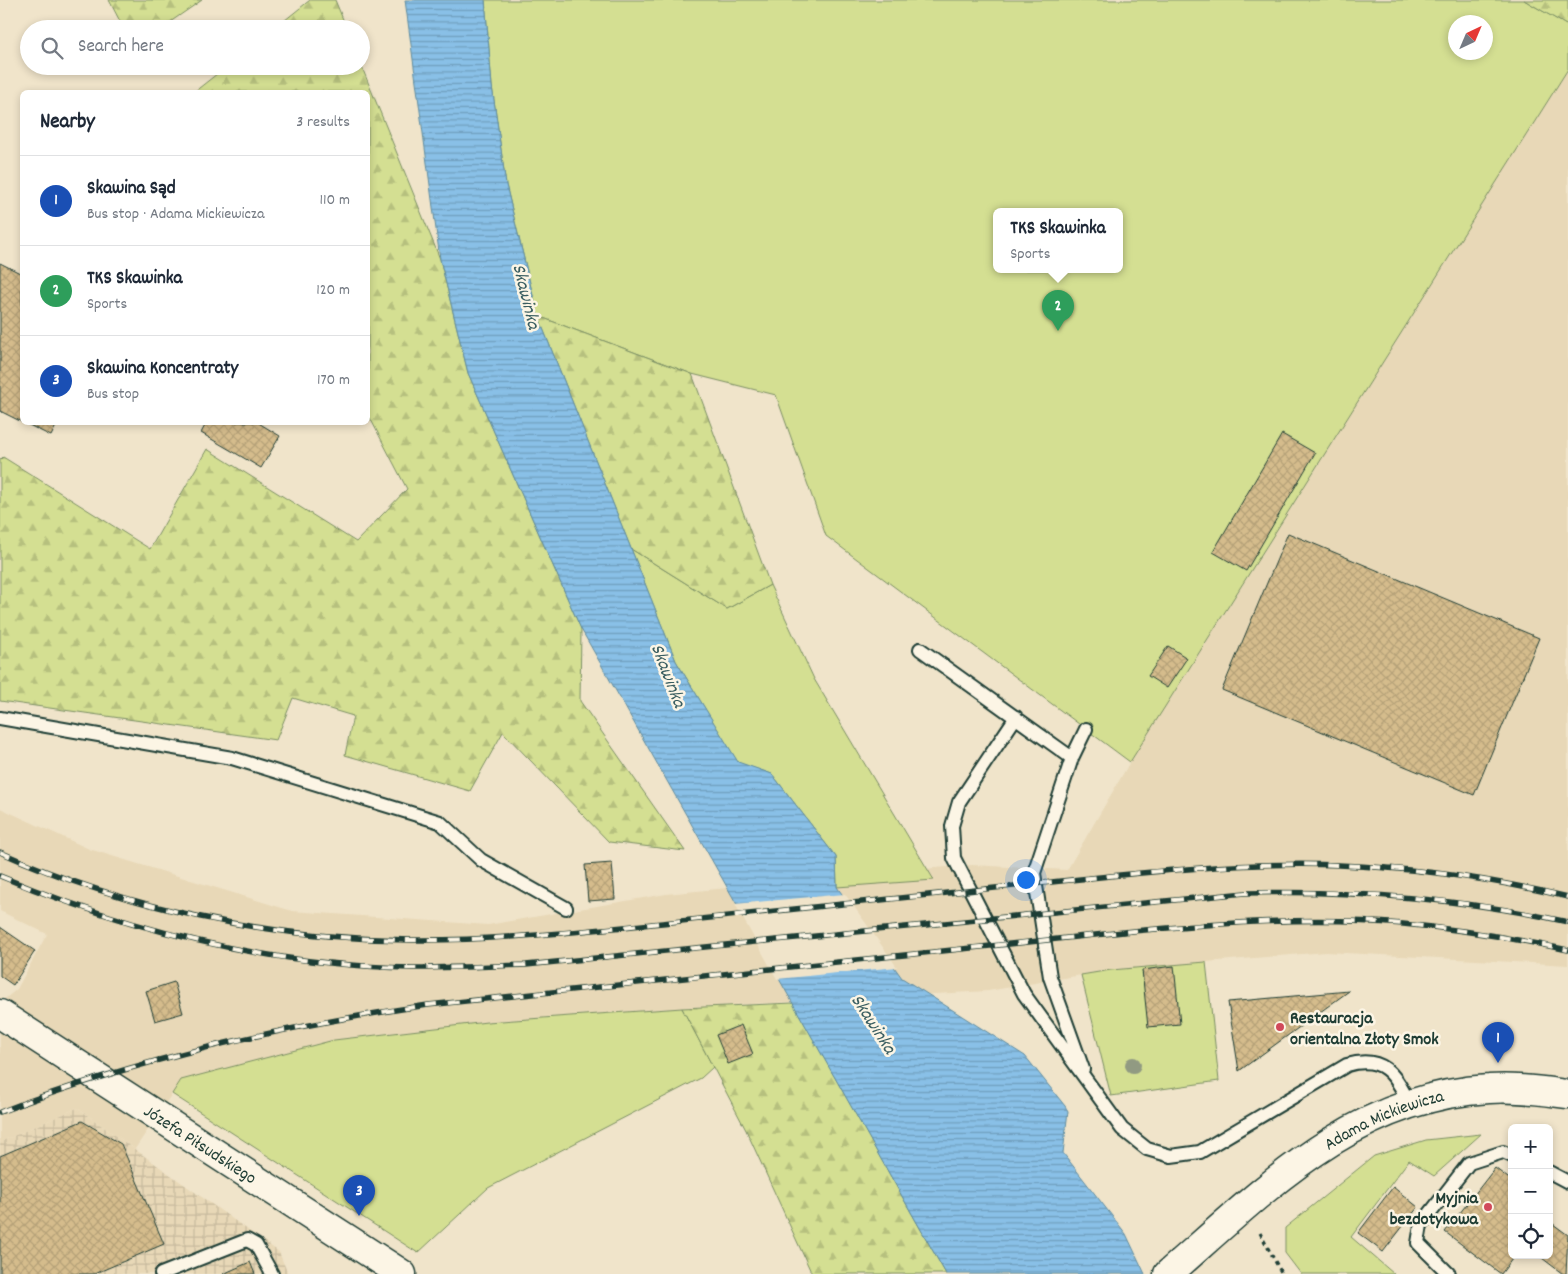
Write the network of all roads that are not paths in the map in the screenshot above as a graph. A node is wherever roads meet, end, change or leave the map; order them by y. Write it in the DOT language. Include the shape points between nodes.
graph roads {
  1 [pos="920,649"];
  2 [pos="1016,717"];
  3 [pos="0,718"];
  4 [pos="1086,729"];
  5 [pos="1072,758"];
  6 [pos="566,908"];
  7 [pos="0,1014"];
  8 [pos="1088,1083"];
  9 [pos="1568,1094"];
  10 [pos="1409,1103"];
  11 [pos="1508,1154"];
  12 [pos="1553,1174"];
  13 [pos="1568,1182"];
  14 [pos="161,1274"];
  15 [pos="272,1274"];
  16 [pos="402,1274"];
  17 [pos="1168,1274"];
  18 [pos="1449,1274"];
  1 -- 2 [label="lane"];
  2 -- 5 [label="lane"];
  2 -- 8 [label="lane" via="959,802 952,826 954,858 1024,994"];
  3 -- 6 [label="lane" via="232,758 440,822 481,860"];
  4 -- 5 [label="lane"];
  5 -- 8 [label="lane" via="1034,873 1050,977"];
  7 -- 16 [label="main road, Józefa Piłsudskiego"];
  8 -- 10 [label="lane" via="1122,1129 1147,1149 1171,1156 1200,1152 1346,1065 1374,1062 1399,1081"];
  9 -- 10 [label="main road, Adama Mickiewicza" via="1488,1089"];
  10 -- 17 [label="main road, Adama Mickiewicza" via="1329,1141 1287,1172"];
  11 -- 18 [label="lane" via="1503,1152 1469,1163 1422,1225 1418,1243"];
  12 -- 13 [label="lane"];
  14 -- 15 [label="lane" via="247,1240 256,1245"];
}
